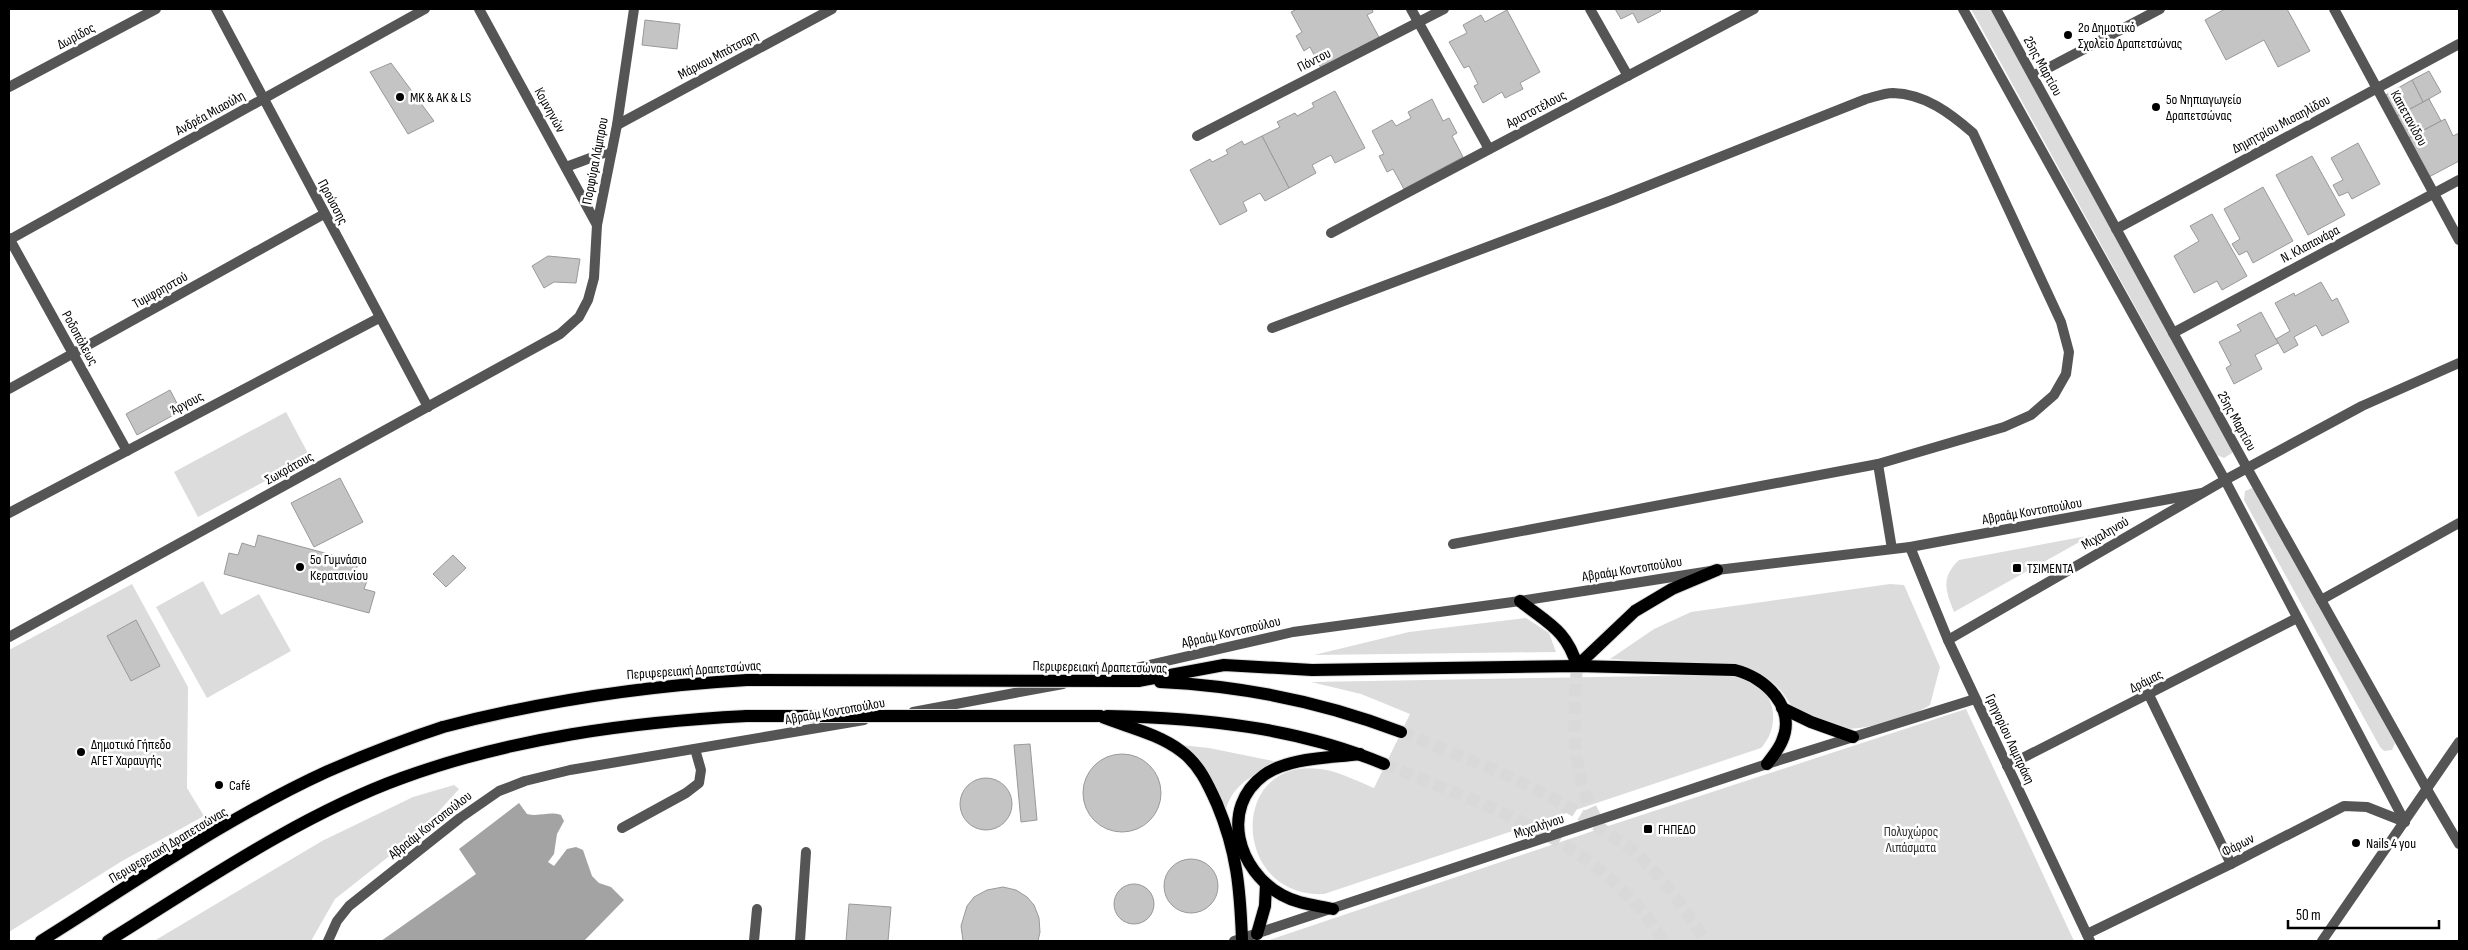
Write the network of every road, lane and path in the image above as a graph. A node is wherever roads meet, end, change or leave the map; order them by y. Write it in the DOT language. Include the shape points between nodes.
graph roads {
  1 [pos="156,9"];
  2 [pos="216,9"];
  3 [pos="425,9"];
  4 [pos="478,9"];
  5 [pos="634,9"];
  6 [pos="832,9"];
  7 [pos="1411,9"];
  8 [pos="1444,9"];
  9 [pos="1590,9"];
  10 [pos="1754,9"];
  11 [pos="1963,9"];
  12 [pos="1996,9"];
  13 [pos="2160,9"];
  14 [pos="2334,9"];
  15 [pos="1420,22"];
  16 [pos="2459,44"];
  17 [pos="1628,76"];
  18 [pos="2033,76"];
  19 [pos="9,87"];
  20 [pos="2377,88"];
  21 [pos="263,99"];
  22 [pos="617,125"];
  23 [pos="1197,136"];
  24 [pos="1489,149"];
  25 [pos="612,150"];
  26 [pos="566,167"];
  27 [pos="2459,180"];
  28 [pos="2434,193"];
  29 [pos="324,214"];
  30 [pos="597,225"];
  31 [pos="2116,229"];
  32 [pos="1331,233"];
  33 [pos="9,239"];
  34 [pos="2459,240"];
  35 [pos="579,317"];
  36 [pos="379,318"];
  37 [pos="1272,328"];
  38 [pos="2173,333"];
  39 [pos="73,354"];
  40 [pos="2459,363"];
  41 [pos="9,389"];
  42 [pos="428,407"];
  43 [pos="127,451"];
  44 [pos="1878,464"];
  45 [pos="2247,468"];
  46 [pos="2225,480"];
  47 [pos="2202,493"];
  48 [pos="9,513"];
  49 [pos="2459,523"];
  50 [pos="1453,544"];
  51 [pos="1910,547"];
  52 [pos="1892,549"];
  53 [pos="1717,570"];
  54 [pos="2321,600"];
  55 [pos="1520,601"];
  56 [pos="2297,618"];
  57 [pos="9,637"];
  58 [pos="1948,640"];
  59 [pos="1577,666"];
  60 [pos="1138,681"];
  61 [pos="2149,695"];
  62 [pos="1975,699"];
  63 [pos="1782,708"];
  64 [pos="1100,716"];
  65 [pos="1401,732"];
  66 [pos="1853,737"];
  67 [pos="2459,742"];
  68 [pos="695,749"];
  69 [pos="1360,754"];
  70 [pos="1384,764"];
  71 [pos="1767,764"];
  72 [pos="2007,766"];
  73 [pos="2428,791"];
  74 [pos="2405,822"];
  75 [pos="622,828"];
  76 [pos="2459,844"];
  77 [pos="806,852"];
  78 [pos="2231,864"];
  79 [pos="1266,884"];
  80 [pos="757,909"];
  81 [pos="1333,909"];
  82 [pos="1257,934"];
  83 [pos="2088,938"];
  84 [pos="1238,940"];
  85 [pos="41,941"];
  86 [pos="108,941"];
  87 [pos="328,941"];
  88 [pos="754,941"];
  89 [pos="800,941"];
  90 [pos="2322,941"];
  1 -- 19 [label="street, Δωρίδος"];
  2 -- 21 [label="street, Προύσσης"];
  3 -- 21 [label="street, Ανδρέα Μιαούλη"];
  4 -- 26 [label="street, Κομνηνών"];
  5 -- 22 [label="street, Πορφύρα Λάμπρου"];
  6 -- 22 [label="street, Μάρκου Μπότσαρη"];
  7 -- 15 [label="street"];
  8 -- 15 [label="street, Πόντου"];
  9 -- 17 [label="street"];
  10 -- 17 [label="street, Αριστοτέλους"];
  11 -- 46 [label="street"];
  12 -- 18 [label="street, 25ης Μαρτίου"];
  13 -- 18 [label="street"];
  14 -- 20 [label="street, Καπετανίδου"];
  15 -- 23 [label="street, Πόντου"];
  15 -- 24 [label="street"];
  16 -- 20 [label="street, Δημητρίου Μισαηλίδου"];
  17 -- 24 [label="street, Αριστοτέλους"];
  18 -- 31 [label="street, 25ης Μαρτίου"];
  20 -- 28 [label="street, Καπετανίδου"];
  20 -- 31 [label="street, Δημητρίου Μισαηλίδου"];
  21 -- 29 [label="street, Προύσσης"];
  21 -- 33 [label="street, Ανδρέα Μιαούλη"];
  22 -- 25 [label="street, Πορφύρα Λάμπρου"];
  24 -- 32 [label="street, Αριστοτέλους"];
  25 -- 26 [label="street"];
  25 -- 30 [label="street, Πορφύρα Λάμπρου"];
  26 -- 30 [label="street, Κομνηνών"];
  27 -- 28 [label="street, Ν. Κλαπανάρα"];
  28 -- 34 [label="street, Καπετανίδου"];
  28 -- 38 [label="street, Ν. Κλαπανάρα"];
  29 -- 36 [label="street, Προύσσης"];
  29 -- 39 [label="street, Τυμφρηστού"];
  30 -- 35 [label="street, Πορφύρα Λάμπρου" via="594,278"];
  31 -- 38 [label="street, 25ης Μαρτίου"];
  33 -- 39 [label="street, Ροδοπόλεως"];
  35 -- 42 [label="street, Σωκράτους" via="560,334"];
  36 -- 42 [label="street, Προύσσης"];
  36 -- 43 [label="street, Άργους"];
  37 -- 44 [label="street" via="1612,200 1866,99 1892,93 1921,99 1949,112 1973,133 2061,322 2069,352 2066,374 2054,396 2031,415 2004,427"];
  38 -- 45 [label="street, 25ης Μαρτίου"];
  39 -- 41 [label="street, Τυμφρηστού"];
  39 -- 43 [label="street, Ροδοπόλεως"];
  40 -- 45 [label="street" via="2362,406"];
  42 -- 57 [label="street, Σωκράτους"];
  43 -- 48 [label="street, Άργους"];
  44 -- 50 [label="street"];
  44 -- 52 [label="street"];
  45 -- 46 [label="street"];
  45 -- 54 [label="street, 25ης Μαρτίου"];
  46 -- 47 [label="street, Μιχαληνού"];
  46 -- 56 [label="street"];
  47 -- 51 [label="street, Αβραάμ Κοντοπούλου"];
  47 -- 58 [label="street, Μιχαληνού"];
  49 -- 54 [label="street"];
  51 -- 52 [label="street, Αβραάμ Κοντοπούλου"];
  51 -- 58 [label="street, Γρηγορίου Λαμπράκη"];
  52 -- 53 [label="street, Αβραάμ Κοντοπούλου"];
  53 -- 55 [label="street, Αβραάμ Κοντοπούλου"];
  53 -- 59 [label="main road" via="1672,589 1635,611"];
  54 -- 73 [label="street, 25ης Μαρτίου"];
  55 -- 59 [label="main road" via="1565,638"];
  55 -- 68 [label="street, Αβραάμ Κοντοπούλου" via="1293,632 1026,692"];
  56 -- 61 [label="street, Δράμας"];
  56 -- 74 [label="street"];
  58 -- 62 [label="street, Γρηγορίου Λαμπράκη"];
  59 -- 60 [label="main road" via="1312,670 1224,665"];
  59 -- 63 [label="main road" via="1750,673 1763,680"];
  60 -- 65 [label="main road, Περιφερειακή Δραπετσώνας" via="1249,690 1350,713"];
  60 -- 85 [label="main road, Περιφερειακή Δραπετσώνας, bridge" via="698,682 549,702 443,727 386,746 272,801"];
  61 -- 72 [label="street, Δράμας"];
  61 -- 78 [label="street"];
  62 -- 66 [label="street"];
  62 -- 72 [label="street, Γρηγορίου Λαμπράκη"];
  63 -- 66 [label="main road"];
  63 -- 71 [label="main road" via="1786,726 1783,740"];
  64 -- 69 [label="main road" via="1187,718 1292,734"];
  64 -- 84 [label="main road" via="1161,739 1181,751 1207,781 1230,836 1238,872"];
  64 -- 86 [label="main road, bridge" via="746,716 650,723 554,737 455,761 400,779 343,804 235,862"];
  66 -- 71 [label="street, Μιχαλήνου"];
  67 -- 73 [label="street"];
  68 -- 75 [label="street" via="701,770 699,783"];
  68 -- 87 [label="street, Αβραάμ Κοντοπούλου" via="541,776 499,791 349,906 337,920"];
  69 -- 70 [label="main road"];
  69 -- 79 [label="main road" via="1281,766 1264,775 1252,787 1242,806 1238,823 1239,842 1248,864"];
  71 -- 81 [label="street, Μιχαλήνου"];
  72 -- 83 [label="street, Γρηγορίου Λαμπράκη"];
  73 -- 74 [label="street"];
  73 -- 76 [label="street, 25ης Μαρτίου"];
  74 -- 78 [label="street, Φάρων" via="2367,807 2344,806"];
  74 -- 90 [label="street"];
  77 -- 89 [label="street"];
  78 -- 83 [label="street, Φάρων"];
  79 -- 81 [label="main road" via="1297,902"];
  79 -- 82 [label="main road" via="1266,906"];
  80 -- 88 [label="street"];
  81 -- 82 [label="street, Μιχαλήνου"];
  82 -- 84 [label="street, Μιχαλήνου"];
}
